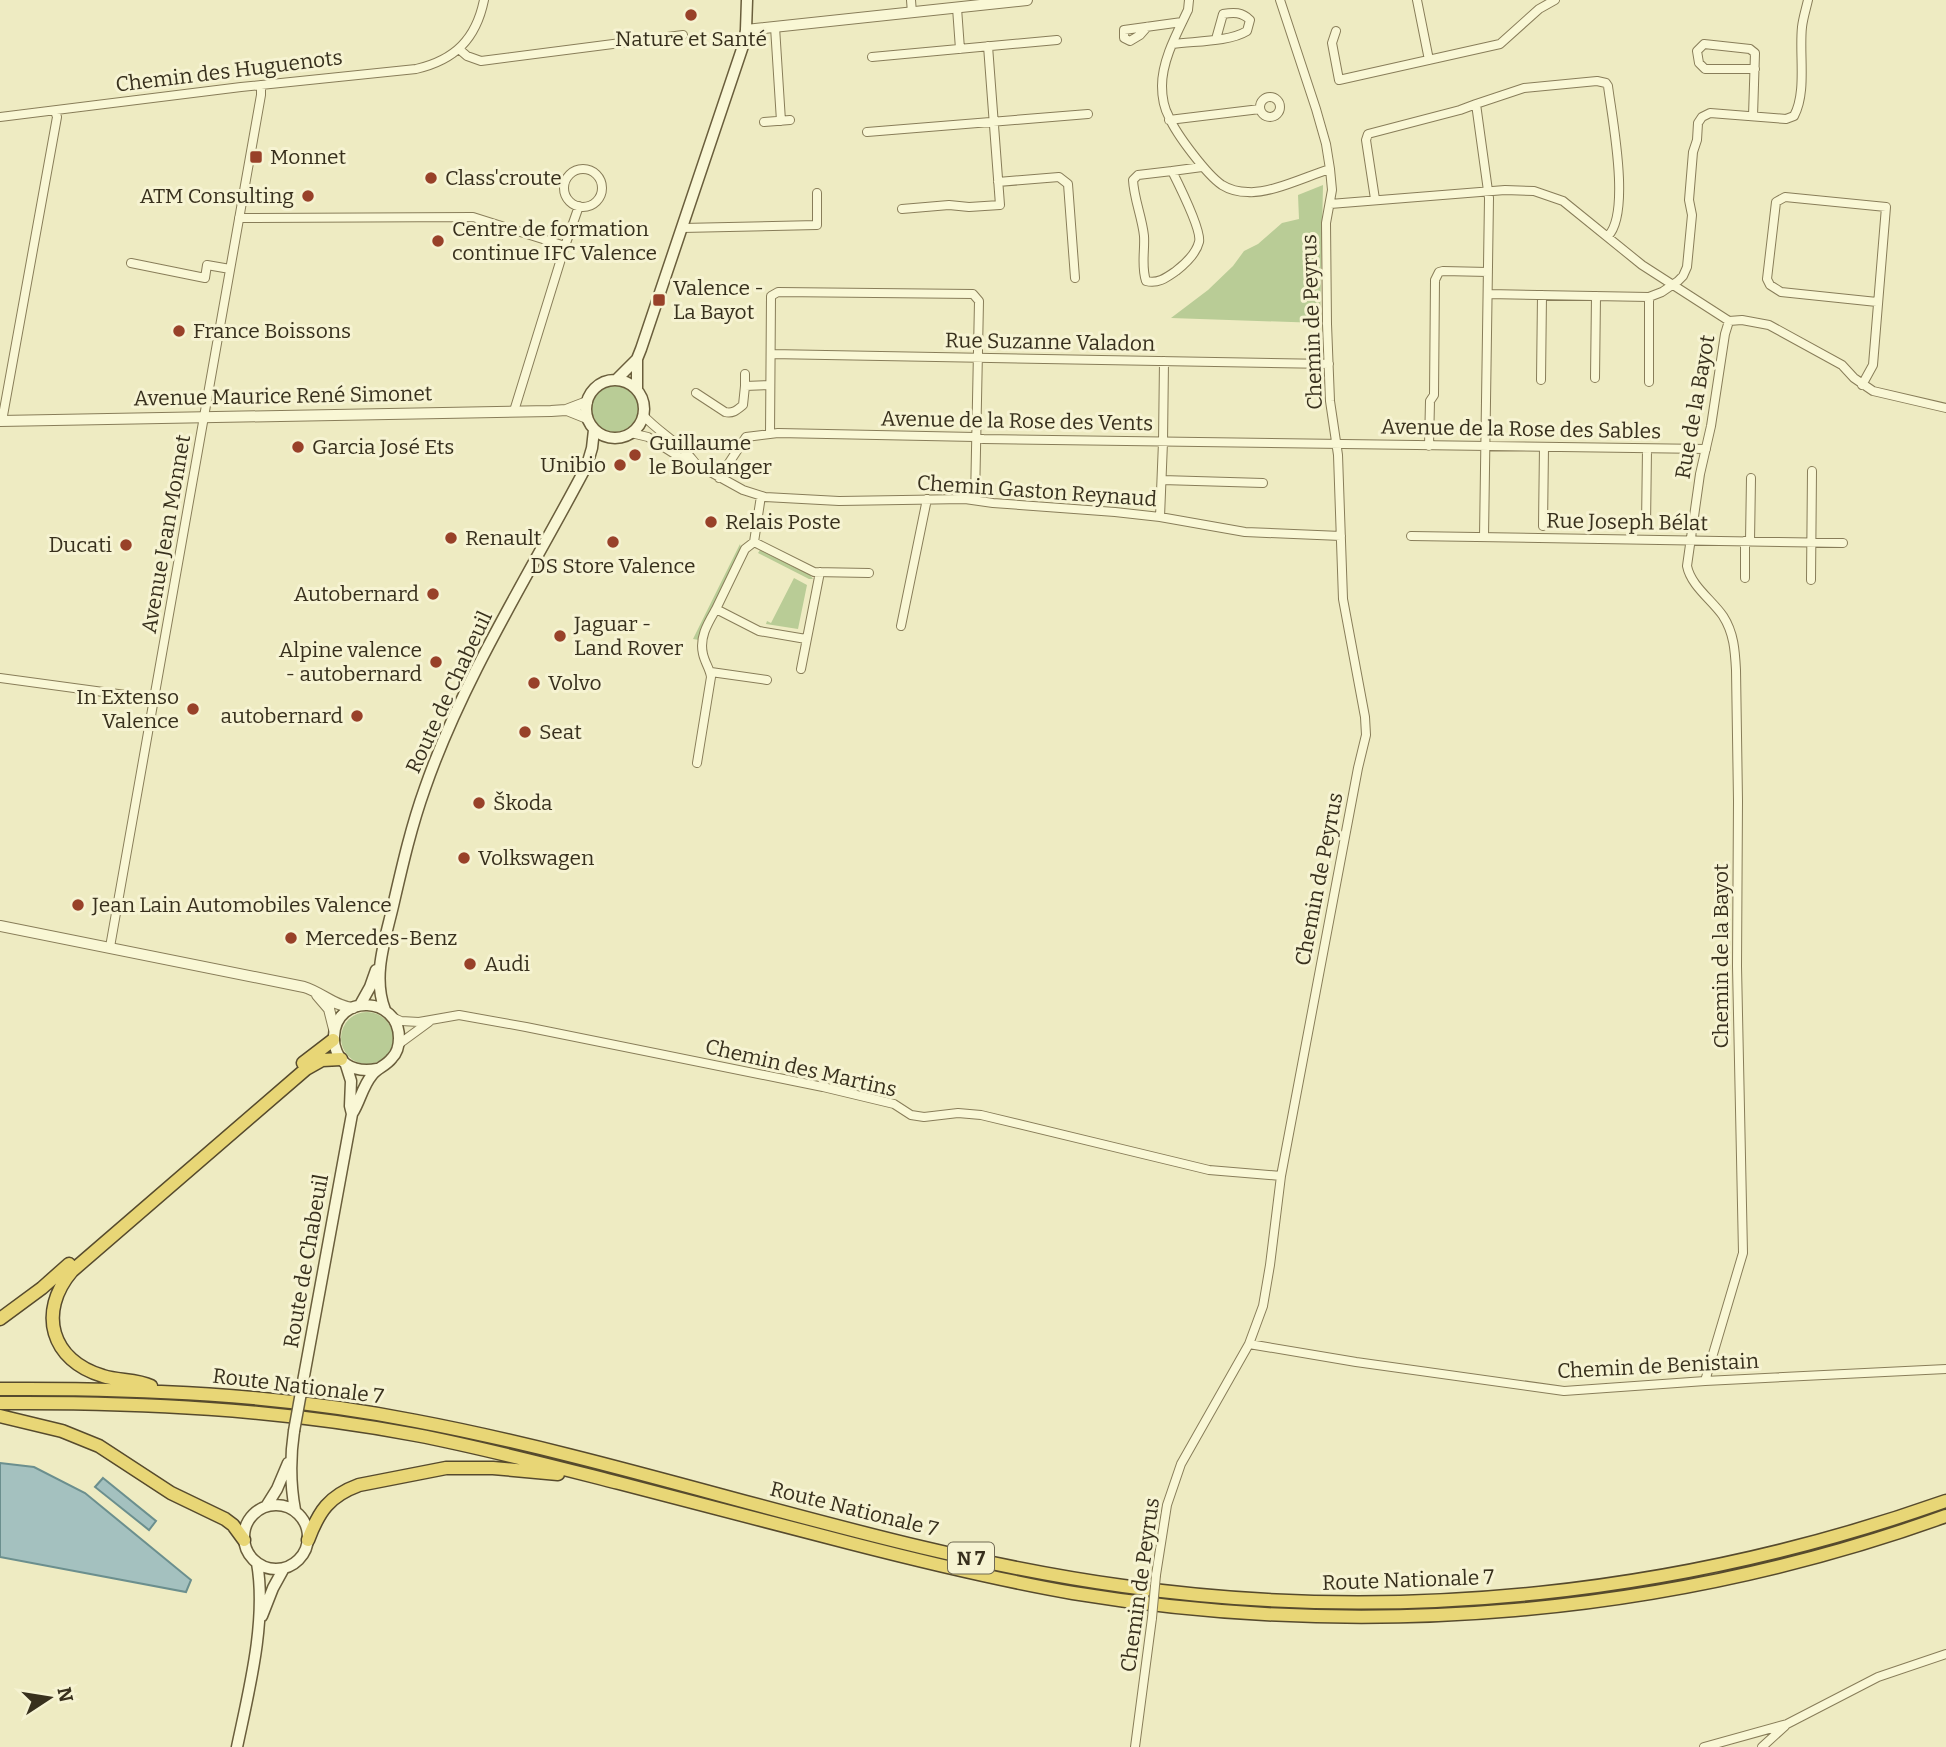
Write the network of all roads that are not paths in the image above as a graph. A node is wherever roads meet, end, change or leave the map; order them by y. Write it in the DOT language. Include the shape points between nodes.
graph roads {
  1 [pos="484,0"];
  2 [pos="747,0"];
  3 [pos="911,0"];
  4 [pos="1027,0"];
  5 [pos="1189,0"];
  6 [pos="1280,0"];
  7 [pos="1418,0"];
  8 [pos="1555,0"];
  9 [pos="1808,0"];
  10 [pos="957,8"];
  11 [pos="912,13"];
  12 [pos="1182,22"];
  13 [pos="775,27"];
  14 [pos="1147,27"];
  15 [pos="746,30"];
  16 [pos="1336,32"];
  17 [pos="683,35"];
  18 [pos="1216,39"];
  19 [pos="1057,40"];
  20 [pos="1173,44"];
  21 [pos="988,47"];
  22 [pos="459,49"];
  23 [pos="960,49"];
  24 [pos="872,57"];
  25 [pos="1429,60"];
  26 [pos="1755,69"];
  27 [pos="261,85"];
  28 [pos="1476,104"];
  29 [pos="1260,109"];
  30 [pos="55,111"];
  31 [pos="1088,114"];
  32 [pos="1753,116"];
  33 [pos="0,117"];
  34 [pos="1169,120"];
  35 [pos="764,122"];
  36 [pos="994,122"];
  37 [pos="867,132"];
  38 [pos="1202,167"];
  39 [pos="1330,169"];
  40 [pos="1172,171"];
  41 [pos="998,182"];
  42 [pos="1489,191"];
  43 [pos="817,193"];
  44 [pos="1374,200"];
  45 [pos="1329,204"];
  46 [pos="579,206"];
  47 [pos="902,209"];
  48 [pos="239,218"];
  49 [pos="682,229"];
  50 [pos="1608,236"];
  51 [pos="565,246"];
  52 [pos="131,264"];
  53 [pos="230,269"];
  54 [pos="1488,272"];
  55 [pos="1075,278"];
  56 [pos="1672,285"];
  57 [pos="1488,294"];
  58 [pos="1542,295"];
  59 [pos="1596,296"];
  60 [pos="1649,297"];
  61 [pos="1877,302"];
  62 [pos="1729,321"];
  63 [pos="771,355"];
  64 [pos="977,358"];
  65 [pos="637,359"];
  66 [pos="1164,361"];
  67 [pos="1328,364"];
  68 [pos="745,374"];
  69 [pos="1595,378"];
  70 [pos="616,380"];
  71 [pos="1541,380"];
  72 [pos="1649,382"];
  73 [pos="771,385"];
  74 [pos="1862,385"];
  75 [pos="745,386"];
  76 [pos="637,390"];
  77 [pos="696,393"];
  78 [pos="587,402"];
  79 [pos="1946,408"];
  80 [pos="566,410"];
  81 [pos="514,411"];
  82 [pos="643,415"];
  83 [pos="205,417"];
  84 [pos="587,418"];
  85 [pos="1,421"];
  86 [pos="594,430"];
  87 [pos="631,433"];
  88 [pos="769,434"];
  89 [pos="975,437"];
  90 [pos="611,438"];
  91 [pos="1163,442"];
  92 [pos="1336,445"];
  93 [pos="1429,446"];
  94 [pos="1485,446"];
  95 [pos="1544,447"];
  96 [pos="1647,449"];
  97 [pos="1706,449"];
  98 [pos="696,464"];
  99 [pos="587,465"];
  100 [pos="1812,471"];
  101 [pos="719,478"];
  102 [pos="1751,478"];
  103 [pos="1162,480"];
  104 [pos="1263,483"];
  105 [pos="761,496"];
  106 [pos="927,499"];
  107 [pos="975,500"];
  108 [pos="1160,517"];
  109 [pos="1544,526"];
  110 [pos="1646,526"];
  111 [pos="1341,536"];
  112 [pos="1411,536"];
  113 [pos="1483,537"];
  114 [pos="1690,541"];
  115 [pos="1748,541"];
  116 [pos="754,542"];
  117 [pos="1812,543"];
  118 [pos="1843,543"];
  119 [pos="820,572"];
  120 [pos="869,573"];
  121 [pos="1745,578"];
  122 [pos="1811,580"];
  123 [pos="716,608"];
  124 [pos="901,626"];
  125 [pos="806,639"];
  126 [pos="801,669"];
  127 [pos="711,672"];
  128 [pos="0,678"];
  129 [pos="767,680"];
  130 [pos="155,699"];
  131 [pos="697,763"];
  132 [pos="0,926"];
  133 [pos="110,947"];
  134 [pos="383,951"];
  135 [pos="312,989"];
  136 [pos="356,1007"];
  137 [pos="389,1014"];
  138 [pos="435,1018"];
  139 [pos="334,1034"];
  140 [pos="399,1044"];
  141 [pos="344,1062"];
  142 [pos="377,1069"];
  143 [pos="352,1114"];
  144 [pos="1281,1176"];
  145 [pos="0,1320"];
  146 [pos="1249,1344"];
  147 [pos="1946,1369"];
  148 [pos="1705,1381"];
  149 [pos="0,1389"];
  150 [pos="160,1391"];
  151 [pos="0,1403"];
  152 [pos="0,1416"];
  153 [pos="290,1457"];
  154 [pos="602,1479"];
  155 [pos="1946,1501"];
  156 [pos="267,1505"];
  157 [pos="295,1510"];
  158 [pos="1946,1516"];
  159 [pos="244,1540"];
  160 [pos="308,1540"];
  161 [pos="257,1563"];
  162 [pos="284,1568"];
  163 [pos="260,1623"];
  164 [pos="1946,1654"];
  165 [pos="1787,1724"];
  166 [pos="237,1747"];
  167 [pos="1135,1747"];
  168 [pos="1704,1747"];
  169 [pos="1762,1747"];
  1 -- 22 [label="street, Chemin des Huguenots" via="472,34"];
  2 -- 15 [label="main road"];
  3 -- 11 [label="street"];
  4 -- 10 [label="street"];
  5 -- 12 [label="street"];
  6 -- 39 [label="street, Chemin de Peyrus"];
  7 -- 25 [label="street"];
  8 -- 25 [label="street" via="1500,44"];
  9 -- 32 [label="street" via="1798,108 1786,119"];
  10 -- 11 [label="street"];
  10 -- 23 [label="street"];
  11 -- 13 [label="street"];
  12 -- 14 [label="street"];
  12 -- 20 [label="street"];
  13 -- 15 [label="street"];
  13 -- 35 [label="street" via="786,120"];
  15 -- 49 [label="main road"];
  16 -- 25 [label="street" via="1332,43 1339,80"];
  17 -- 22 [label="street" via="481,61"];
  18 -- 18 [label="street" via="1239,36 1247,31 1250,20 1244,14 1223,14"];
  18 -- 20 [label="street"];
  19 -- 21 [label="street"];
  20 -- 34 [label="street" via="1162,87"];
  21 -- 23 [label="street"];
  21 -- 36 [label="street"];
  22 -- 27 [label="street, Chemin des Huguenots" via="433,65 416,69"];
  23 -- 24 [label="street"];
  26 -- 26 [label="street" via="1755,53 1750,49 1704,44 1698,51 1699,63 1706,69"];
  26 -- 32 [label="street"];
  27 -- 30 [label="street, Chemin des Huguenots"];
  27 -- 48 [label="street, Avenue Jean Monnet"];
  28 -- 42 [label="street"];
  28 -- 44 [label="street" via="1368,134"];
  28 -- 50 [label="street" via="1524,88 1597,80 1608,86 1620,173 1615,227"];
  29 -- 34 [label="street"];
  30 -- 33 [label="street, Chemin des Huguenots"];
  30 -- 85 [label="street"];
  31 -- 36 [label="street"];
  32 -- 56 [label="street" via="1710,113 1698,123 1688,258 1683,276"];
  34 -- 38 [label="street"];
  36 -- 37 [label="street"];
  36 -- 41 [label="street"];
  38 -- 39 [label="street" via="1235,191 1251,193"];
  38 -- 40 [label="street"];
  39 -- 45 [label="street, Chemin de Peyrus"];
  40 -- 40 [label="street" via="1133,180 1144,237 1144,274 1146,281 1153,283 1187,262 1200,241"];
  41 -- 47 [label="street" via="1000,205"];
  41 -- 55 [label="street" via="1059,177 1068,184"];
  42 -- 44 [label="street"];
  42 -- 50 [label="street" via="1534,191 1555,197"];
  42 -- 54 [label="street"];
  43 -- 49 [label="street" via="817,225"];
  44 -- 45 [label="street"];
  45 -- 67 [label="street, Chemin de Peyrus"];
  46 -- 46 [label="street" via="591,205 600,197 602,184 590,171 573,173 566,183 569,200"];
  46 -- 51 [label="street"];
  48 -- 51 [label="street" via="473,217"];
  48 -- 53 [label="street, Avenue Jean Monnet"];
  49 -- 65 [label="main road"];
  50 -- 56 [label="street"];
  51 -- 81 [label="street"];
  52 -- 53 [label="street" via="205,278 207,265"];
  53 -- 83 [label="street, Avenue Jean Monnet"];
  54 -- 57 [label="street"];
  54 -- 93 [label="street" via="1443,271 1435,280"];
  56 -- 60 [label="street"];
  56 -- 62 [label="street"];
  57 -- 58 [label="street"];
  57 -- 94 [label="street"];
  58 -- 59 [label="street"];
  58 -- 71 [label="street"];
  59 -- 60 [label="street"];
  59 -- 69 [label="street"];
  60 -- 72 [label="street"];
  61 -- 61 [label="street" via="1886,207 1779,199 1774,206 1770,285 1781,292"];
  61 -- 74 [label="street" via="1873,365"];
  62 -- 74 [label="street" via="1769,325 1842,365"];
  62 -- 97 [label="street, Rue de la Bayot"];
  63 -- 64 [label="street, Rue Suzanne Valadon"];
  63 -- 64 [label="street" via="771,296 778,292 973,294 979,301"];
  63 -- 73 [label="street"];
  64 -- 66 [label="street, Rue Suzanne Valadon"];
  64 -- 89 [label="street"];
  65 -- 70 [label="main road"];
  65 -- 76 [label="main road"];
  66 -- 67 [label="street, Rue Suzanne Valadon"];
  66 -- 91 [label="street"];
  67 -- 92 [label="street, Chemin de Peyrus"];
  68 -- 75 [label="street"];
  70 -- 76 [label="main road"];
  70 -- 78 [label="main road" via="598,386"];
  73 -- 75 [label="street"];
  73 -- 88 [label="street"];
  74 -- 79 [label="street" via="1885,395"];
  75 -- 77 [label="street" via="743,405 729,413"];
  76 -- 82 [label="main road"];
  78 -- 80 [label="street, Avenue Maurice René Simonet"];
  78 -- 84 [label="main road"];
  80 -- 81 [label="street, Avenue Maurice René Simonet"];
  80 -- 84 [label="street, Avenue Maurice René Simonet"];
  81 -- 83 [label="street, Avenue Maurice René Simonet"];
  82 -- 87 [label="main road"];
  82 -- 98 [label="street, Chemin Gaston Reynaud"];
  83 -- 85 [label="street, Avenue Maurice René Simonet"];
  83 -- 130 [label="street, Avenue Jean Monnet"];
  84 -- 86 [label="main road"];
  86 -- 90 [label="main road"];
  86 -- 99 [label="main road, Route de Chabeuil"];
  87 -- 90 [label="main road"];
  87 -- 98 [label="street, Chemin Gaston Reynaud" via="648,437"];
  88 -- 89 [label="street, Avenue de la Rose des Vents"];
  88 -- 101 [label="street, Avenue de la Rose des Vents" via="743,440"];
  89 -- 91 [label="street, Avenue de la Rose des Vents"];
  89 -- 107 [label="street"];
  90 -- 99 [label="main road, Route de Chabeuil"];
  91 -- 92 [label="street, Avenue de la Rose des Vents"];
  91 -- 103 [label="street"];
  92 -- 93 [label="street, Avenue de la Rose des Sables"];
  92 -- 111 [label="street, Chemin de Peyrus"];
  93 -- 94 [label="street, Avenue de la Rose des Sables"];
  94 -- 95 [label="street, Avenue de la Rose des Sables"];
  94 -- 113 [label="street"];
  95 -- 96 [label="street, Avenue de la Rose des Sables"];
  95 -- 109 [label="street"];
  96 -- 97 [label="street, Avenue de la Rose des Sables"];
  96 -- 110 [label="street"];
  97 -- 114 [label="street, Rue de la Bayot"];
  98 -- 101 [label="street, Chemin Gaston Reynaud"];
  99 -- 134 [label="main road, Route de Chabeuil" via="449,730 411,833"];
  100 -- 117 [label="street"];
  101 -- 105 [label="street, Chemin Gaston Reynaud"];
  102 -- 115 [label="street"];
  103 -- 104 [label="street"];
  103 -- 108 [label="street"];
  105 -- 106 [label="street, Chemin Gaston Reynaud" via="839,501"];
  105 -- 116 [label="street"];
  106 -- 107 [label="street, Chemin Gaston Reynaud"];
  106 -- 124 [label="street"];
  107 -- 108 [label="street, Chemin Gaston Reynaud"];
  108 -- 111 [label="street, Chemin Gaston Reynaud" via="1245,532"];
  111 -- 144 [label="street, Chemin de Peyrus" via="1343,599 1366,735"];
  112 -- 113 [label="street, Rue Joseph Bélat"];
  113 -- 114 [label="street, Rue Joseph Bélat"];
  114 -- 115 [label="street, Rue Joseph Bélat"];
  114 -- 148 [label="street, Chemin de la Bayot" via="1688,572 1724,617 1735,649 1738,801 1743,1253"];
  115 -- 117 [label="street, Rue Joseph Bélat"];
  115 -- 121 [label="street"];
  116 -- 119 [label="street"];
  116 -- 123 [label="street" via="745,549"];
  117 -- 118 [label="street, Rue Joseph Bélat"];
  117 -- 122 [label="street"];
  119 -- 120 [label="street"];
  119 -- 125 [label="street"];
  123 -- 125 [label="street" via="759,631"];
  123 -- 127 [label="street" via="702,643"];
  125 -- 126 [label="street"];
  127 -- 129 [label="street"];
  127 -- 131 [label="street"];
  128 -- 130 [label="street"];
  130 -- 133 [label="street, Avenue Jean Monnet"];
  132 -- 133 [label="street"];
  133 -- 135 [label="street"];
  134 -- 136 [label="main road" via="370,987"];
  134 -- 137 [label="main road" via="379,983"];
  135 -- 136 [label="street" via="344,1007"];
  135 -- 139 [label="street" via="329,1009"];
  136 -- 137 [label="main road" via="377,1006"];
  136 -- 139 [label="main road" via="339,1019"];
  137 -- 138 [label="street, Chemin des Martins" via="410,1022"];
  137 -- 140 [label="main road" via="397,1026"];
  138 -- 140 [label="street"];
  138 -- 144 [label="street, Chemin des Martins" via="459,1015 823,1087 894,1104 911,1115 981,1115 1209,1170"];
  139 -- 141 [label="main road" via="335,1050"];
  139 -- 145 [label="highway"];
  140 -- 142 [label="main road" via="391,1060"];
  141 -- 142 [label="main road" via="356,1069"];
  141 -- 143 [label="main road" via="351,1081"];
  141 -- 150 [label="highway" via="322,1060 306,1069 72,1271 57,1292 53,1327 70,1358 101,1376 146,1383"];
  142 -- 143 [label="main road"];
  143 -- 153 [label="main road, Route de Chabeuil, bridge"];
  144 -- 146 [label="street, Chemin de Peyrus" via="1263,1306"];
  146 -- 148 [label="street, Chemin de Benistain" via="1564,1391"];
  146 -- 167 [label="street, Chemin de Peyrus, bridge" via="1192,1441 1167,1505"];
  147 -- 148 [label="street, Chemin de Benistain"];
  149 -- 150 [label="highway, Route Nationale 7 / N 7"];
  150 -- 155 [label="highway, Route Nationale 7 / N 7" via="271,1399 417,1421 1022,1569 1125,1587 1241,1599 1422,1602 1589,1588 1777,1552"];
  151 -- 154 [label="highway, Route Nationale 7 / N 7" via="182,1406 318,1419 452,1443"];
  152 -- 159 [label="highway" via="62,1431 99,1446 171,1493 229,1521"];
  153 -- 156 [label="main road"];
  153 -- 157 [label="main road"];
  154 -- 158 [label="highway, Route Nationale 7 / N 7" via="1020,1583 1182,1608 1324,1617 1470,1614 1658,1592 1787,1564"];
  154 -- 160 [label="highway" via="446,1468 375,1481 334,1498 318,1516"];
  156 -- 157 [label="main road"];
  156 -- 159 [label="main road" via="249,1518"];
  157 -- 160 [label="main road" via="305,1523"];
  159 -- 161 [label="main road"];
  160 -- 162 [label="main road" via="300,1558"];
  161 -- 162 [label="main road"];
  161 -- 163 [label="main road"];
  162 -- 163 [label="main road"];
  163 -- 166 [label="main road"];
  164 -- 165 [label="street" via="1878,1676"];
  165 -- 168 [label="street"];
  165 -- 169 [label="street"];
}
